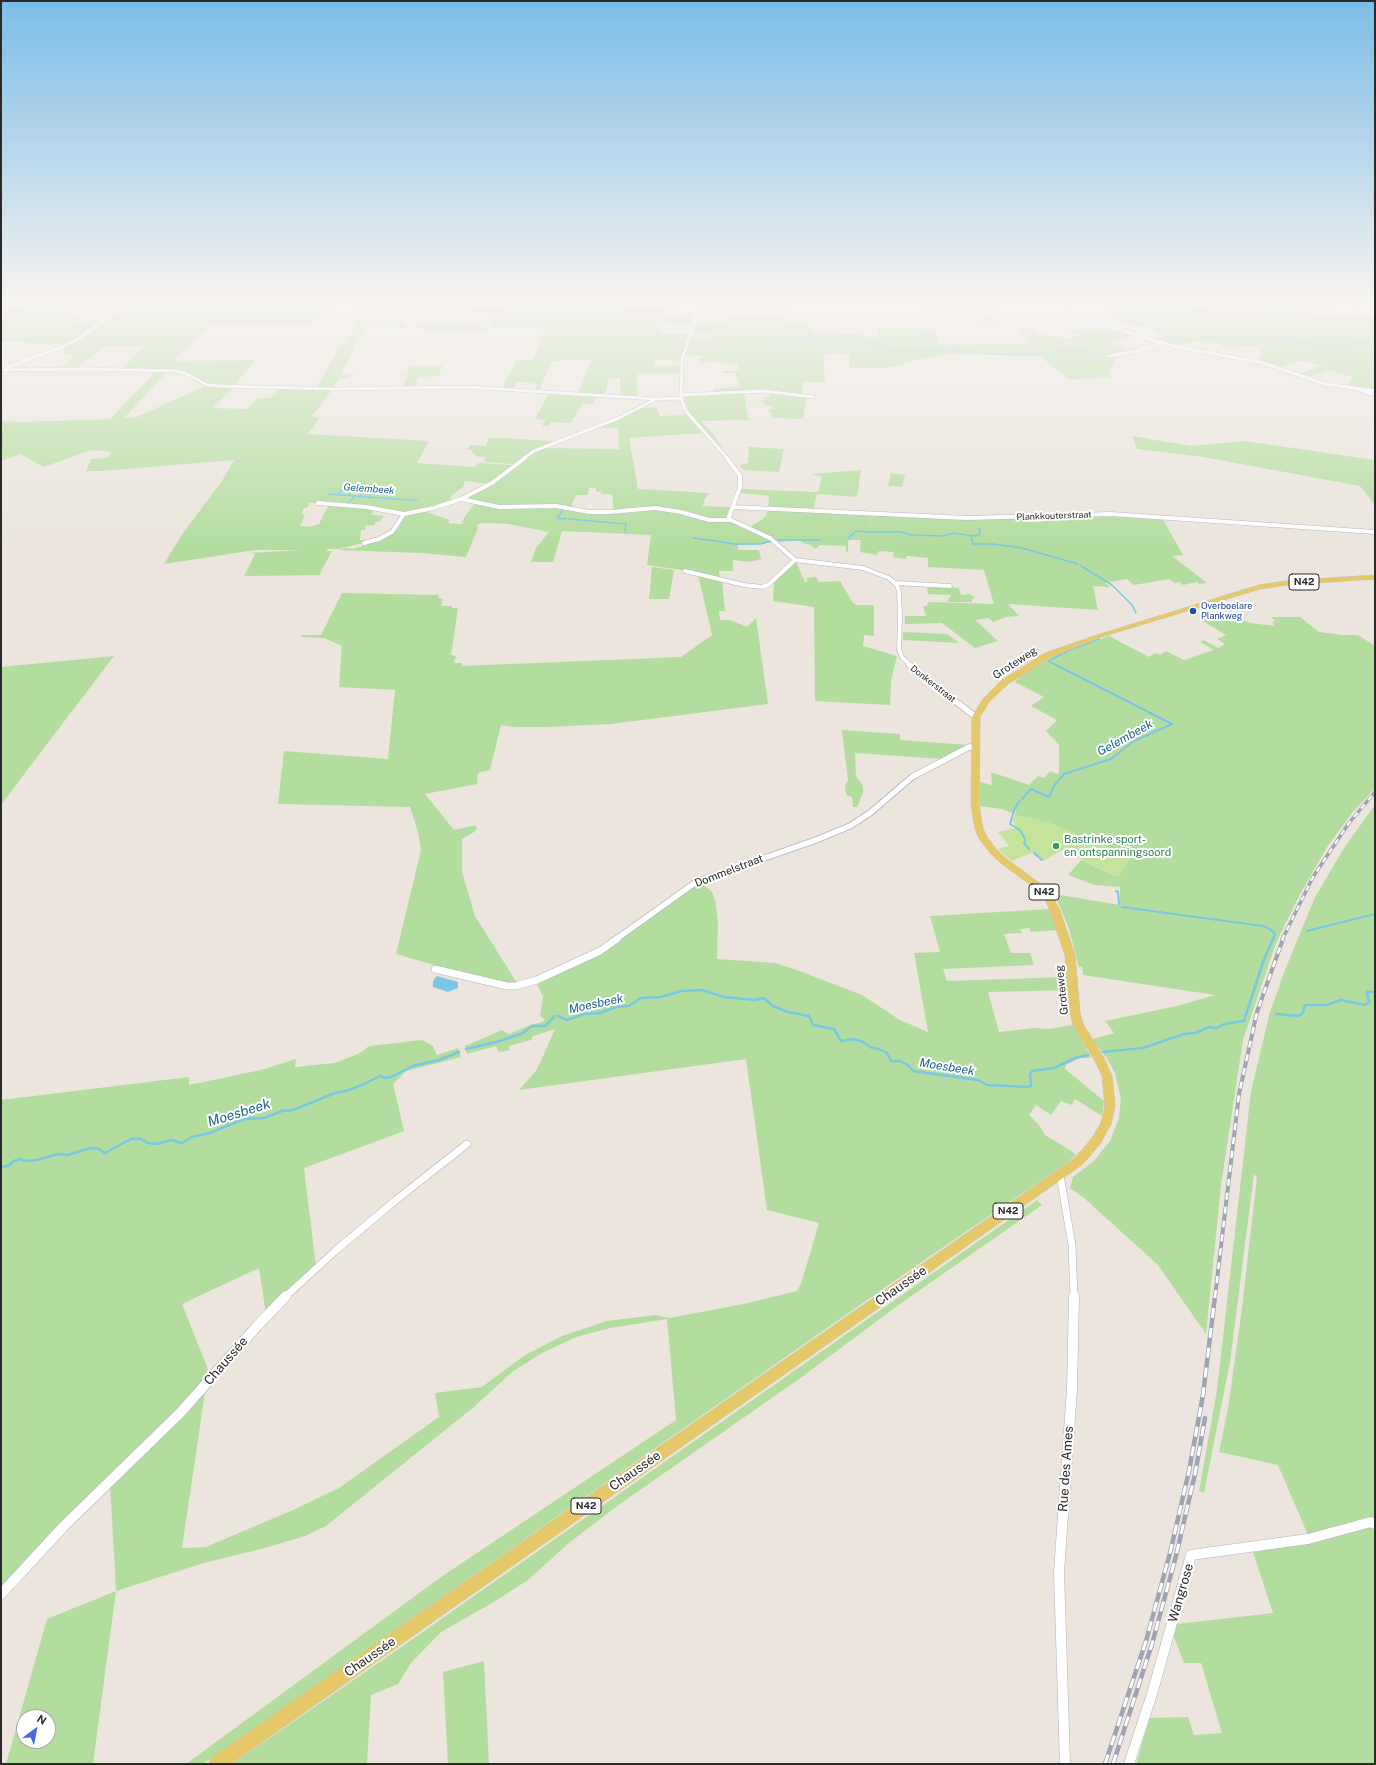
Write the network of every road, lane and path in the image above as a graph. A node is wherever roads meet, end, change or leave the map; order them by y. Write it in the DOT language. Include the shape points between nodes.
graph roads {
  1 [pos="202,382"];
  2 [pos="681,382"];
  3 [pos="1320,382"];
  4 [pos="1356,389"];
  5 [pos="1375,391"];
  6 [pos="1375,396"];
  7 [pos="681,397"];
  8 [pos="814,397"];
  9 [pos="656,399"];
  10 [pos="461,499"];
  11 [pos="318,503"];
  12 [pos="733,507"];
  13 [pos="404,514"];
  14 [pos="731,520"];
  15 [pos="1375,532"];
  16 [pos="364,544"];
  17 [pos="795,560"];
  18 [pos="685,571"];
  19 [pos="1375,577"];
  20 [pos="895,583"];
  21 [pos="950,586"];
  22 [pos="976,717"];
  23 [pos="975,747"];
  24 [pos="435,969"];
  25 [pos="467,1144"];
  26 [pos="1060,1175"];
  27 [pos="1375,1524"];
  28 [pos="1,1594"];
  29 [pos="217,1764"];
  30 [pos="1065,1764"];
  31 [pos="1129,1764"];
  1 -- 9 [label="street" via="218,386 336,389 478,388"];
  2 -- 7 [label="street"];
  3 -- 4 [label="street"];
  4 -- 5 [label="street"];
  4 -- 6 [label="street"];
  7 -- 8 [label="street" via="763,391"];
  7 -- 9 [label="street"];
  7 -- 12 [label="street" via="686,410 738,473 740,487"];
  9 -- 10 [label="street" via="619,418 534,451 492,483"];
  10 -- 13 [label="street"];
  10 -- 14 [label="street" via="499,507 556,506 589,512 655,508 709,520"];
  11 -- 13 [label="street" via="373,508"];
  12 -- 14 [label="street"];
  12 -- 15 [label="street, Plankkouterstraat" via="967,518 1111,514"];
  13 -- 16 [label="street" via="392,532"];
  14 -- 17 [label="street" via="770,538"];
  17 -- 18 [label="street" via="768,585 762,587"];
  17 -- 20 [label="street" via="863,568 882,574"];
  19 -- 22 [label="main road, Groteweg / N42" via="1286,583 1259,588 1095,637 1048,655 1005,682 986,700"];
  20 -- 21 [label="street"];
  20 -- 22 [label="street, Donkerstraat" via="899,591 898,649 902,657"];
  22 -- 23 [label="main road, Groteweg / N42"];
  23 -- 24 [label="street, Dommelstraat" via="969,746 912,778 870,814 850,826 696,882 600,951 537,980 507,986"];
  23 -- 26 [label="main road, Groteweg / N42" via="975,805 982,838 1005,862 1039,887 1054,908 1070,955 1078,1025 1107,1076 1110,1090 1106,1124 1079,1161"];
  25 -- 28 [label="street, Chaussée" via="334,1252 286,1296 181,1412 108,1481"];
  26 -- 29 [label="main road, Chaussée / N42"];
  26 -- 30 [label="street, Rue des Ames" via="1072,1245 1074,1311 1072,1389 1059,1572"];
  27 -- 31 [label="street, Wangrose" via="1371,1522 1308,1539 1192,1555"];
}
